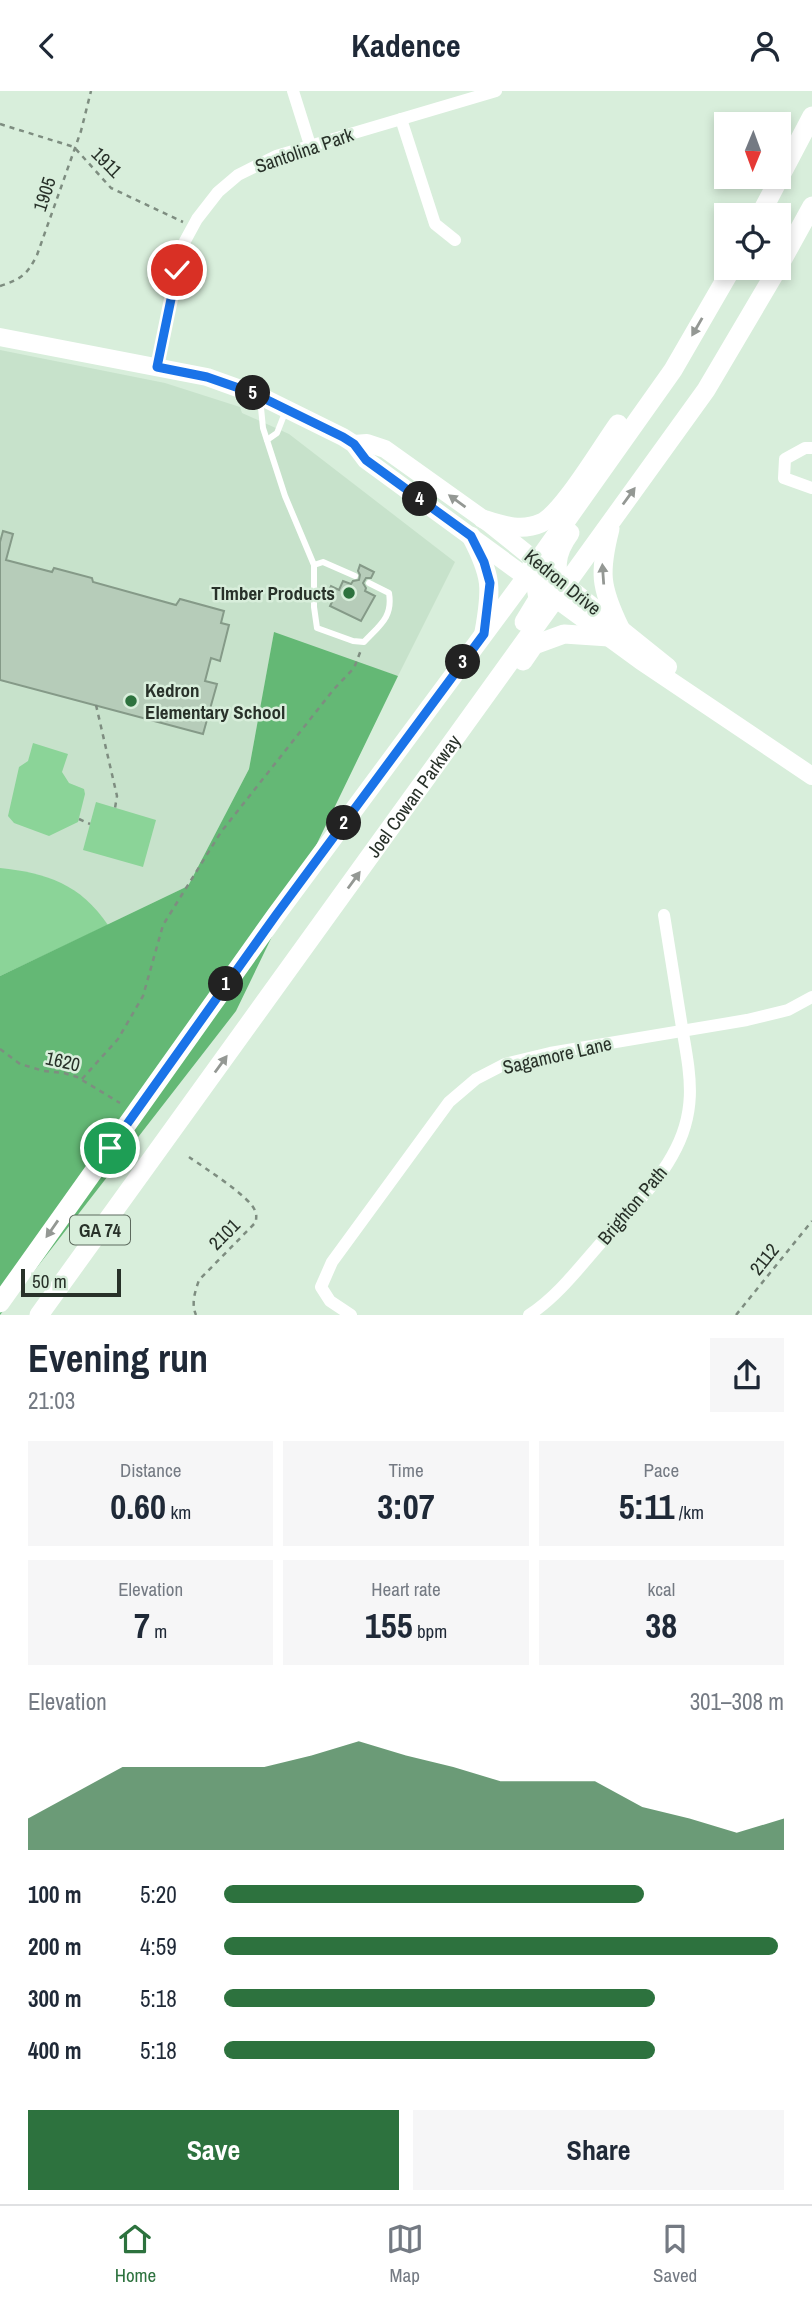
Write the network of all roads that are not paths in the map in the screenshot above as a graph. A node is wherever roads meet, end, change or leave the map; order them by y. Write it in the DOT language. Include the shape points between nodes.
graph roads {
  1 [pos="293,91"];
  2 [pos="496,91"];
  3 [pos="812,116"];
  4 [pos="401,119"];
  5 [pos="310,145"];
  6 [pos="766,203"];
  7 [pos="812,206"];
  8 [pos="454,240"];
  9 [pos="791,244"];
  10 [pos="725,280"];
  11 [pos="770,280"];
  12 [pos="0,337"];
  13 [pos="157,367"];
  14 [pos="673,370"];
  15 [pos="260,396"];
  16 [pos="287,409"];
  17 [pos="267,440"];
  18 [pos="354,444"];
  19 [pos="812,448"];
  20 [pos="812,488"];
  21 [pos="483,519"];
  22 [pos="613,519"];
  23 [pos="471,536"];
  24 [pos="314,565"];
  25 [pos="533,569"];
  26 [pos="355,576"];
  27 [pos="369,583"];
  28 [pos="561,591"];
  29 [pos="615,633"];
  30 [pos="484,634"];
  31 [pos="439,763"];
  32 [pos="811,774"];
  33 [pos="422,786"];
  34 [pos="664,915"];
  35 [pos="812,997"];
  36 [pos="682,1030"];
  37 [pos="0,1303"];
  38 [pos="39,1315"];
  39 [pos="351,1315"];
  40 [pos="530,1315"];
  1 -- 5 [label="street"];
  2 -- 4 [label="street, Santolina Park"];
  3 -- 6 [label="main road"];
  4 -- 5 [label="street, Santolina Park"];
  4 -- 8 [label="street" via="435,224"];
  5 -- 13 [label="street, Santolina Park" via="238,175 218,192 192,227 180,256"];
  7 -- 9 [label="main road, Joel Cowan Parkway / GA 74"];
  10 -- 14 [label="main road, Joel Cowan Parkway / GA 74, one-way"];
  22 -- 11 [label="main road, Joel Cowan Parkway / GA 74, one-way" via="706,390"];
  12 -- 13 [label="street, Kedron Drive"];
  13 -- 15 [label="street, Kedron Drive" via="207,377"];
  14 -- 21 [label="main road" via="641,393 559,510 541,523 520,528"];
  14 -- 25 [label="main road, Joel Cowan Parkway / GA 74"];
  14 -- 28 [label="main road" via="662,399 561,545 556,566"];
  15 -- 16 [label="street, Kedron Drive"];
  15 -- 17 [label="lane"];
  16 -- 17 [label="lane" via="277,433"];
  16 -- 18 [label="street, Kedron Drive"];
  17 -- 24 [label="lane"];
  21 -- 18 [label="street, Kedron Drive, one-way" via="385,449"];
  18 -- 23 [label="street, Kedron Drive" via="366,460"];
  19 -- 20 [label="street" via="785,459 784,478"];
  21 -- 25 [label="street, Kedron Drive"];
  22 -- 28 [label="main road, Joel Cowan Parkway / GA 74"];
  29 -- 22 [label="main road, one-way" via="602,560"];
  23 -- 25 [label="street, Kedron Drive"];
  23 -- 30 [label="main road" via="490,583"];
  24 -- 26 [label="lane" via="323,562"];
  24 -- 27 [label="lane" via="317,628 353,641 365,642 391,607 389,593"];
  25 -- 28 [label="street, Kedron Drive"];
  25 -- 30 [label="main road, Joel Cowan Parkway / GA 74"];
  25 -- 33 [label="main road" via="538,599 454,719"];
  28 -- 29 [label="street, Kedron Drive"];
  28 -- 31 [label="main road, Joel Cowan Parkway / GA 74"];
  29 -- 31 [label="main road" via="564,634 534,645 468,738"];
  29 -- 32 [label="street, Kedron Drive"];
  30 -- 37 [label="main road, Joel Cowan Parkway / GA 74, one-way" via="276,915"];
  31 -- 33 [label="main road, Joel Cowan Parkway / GA 74"];
  38 -- 33 [label="main road, Joel Cowan Parkway / GA 74, one-way"];
  34 -- 36 [label="street, Brighton Path"];
  35 -- 36 [label="street, Sagamore Lane" via="788,1010"];
  36 -- 39 [label="street, Sagamore Lane" via="505,1064 476,1079 449,1102 332,1262 321,1287 330,1301"];
  36 -- 40 [label="street, Brighton Path" via="689,1056 690,1103 673,1156 625,1216"];
}
